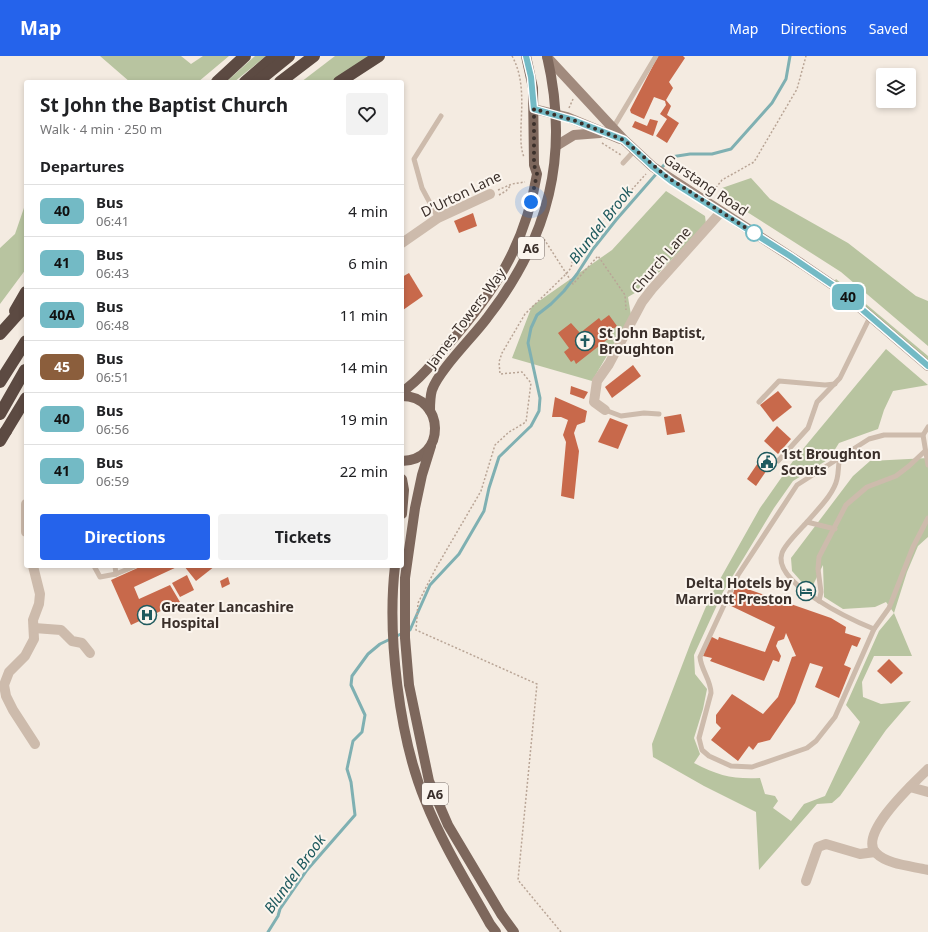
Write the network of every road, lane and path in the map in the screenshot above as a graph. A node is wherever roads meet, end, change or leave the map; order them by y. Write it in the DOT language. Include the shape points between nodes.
graph roads {
  1 [pos="245,56"];
  2 [pos="275,56"];
  3 [pos="289,56"];
  4 [pos="314,56"];
  5 [pos="379,56"];
  6 [pos="512,56"];
  7 [pos="526,56"];
  8 [pos="547,56"];
  9 [pos="656,56"];
  10 [pos="806,56"];
  11 [pos="219,80"];
  12 [pos="247,80"];
  13 [pos="259,80"];
  14 [pos="283,80"];
  15 [pos="342,80"];
  16 [pos="575,94"];
  17 [pos="534,109"];
  18 [pos="568,111"];
  19 [pos="556,115"];
  20 [pos="440,116"];
  21 [pos="613,132"];
  22 [pos="556,146"];
  23 [pos="635,150"];
  24 [pos="525,161"];
  25 [pos="623,163"];
  26 [pos="650,170"];
  27 [pos="528,177"];
  28 [pos="714,188"];
  29 [pos="490,194"];
  30 [pos="721,212"];
  31 [pos="438,218"];
  32 [pos="404,242"];
  33 [pos="552,249"];
  34 [pos="567,276"];
  35 [pos="24,296"];
  36 [pos="24,307"];
  37 [pos="626,310"];
  38 [pos="871,316"];
  39 [pos="8,324"];
  40 [pos="0,334"];
  41 [pos="24,344"];
  42 [pos="928,366"];
  43 [pos="24,373"];
  44 [pos="2,379"];
  45 [pos="835,384"];
  46 [pos="404,390"];
  47 [pos="404,396"];
  48 [pos="24,401"];
  49 [pos="24,402"];
  50 [pos="759,402"];
  51 [pos="0,406"];
  52 [pos="605,410"];
  53 [pos="430,411"];
  54 [pos="0,414"];
  55 [pos="659,414"];
  56 [pos="928,427"];
  57 [pos="924,435"];
  58 [pos="3,436"];
  59 [pos="431,446"];
  60 [pos="925,451"];
  61 [pos="840,457"];
  62 [pos="404,461"];
  63 [pos="778,462"];
  64 [pos="928,465"];
  65 [pos="928,518"];
  66 [pos="807,522"];
  67 [pos="835,529"];
  68 [pos="34,568"];
  69 [pos="95,568"];
  70 [pos="115,568"];
  71 [pos="130,568"];
  72 [pos="395,568"];
  73 [pos="116,574"];
  74 [pos="819,601"];
  75 [pos="34,628"];
  76 [pos="874,629"];
  77 [pos="90,653"];
  78 [pos="35,744"];
  79 [pos="928,769"];
  80 [pos="910,787"];
  81 [pos="928,792"];
  82 [pos="874,852"];
  83 [pos="928,870"];
  84 [pos="806,881"];
  85 [pos="496,932"];
  86 [pos="514,932"];
  87 [pos="561,932"];
  1 -- 11 [label="highway"];
  2 -- 12 [label="highway"];
  3 -- 13 [label="highway"];
  4 -- 14 [label="highway"];
  5 -- 15 [label="highway"];
  6 -- 24 [label="path" via="520,78 522,94 521,146"];
  7 -- 17 [label="main road, A6"];
  8 -- 19 [label="main road, James Towers Way / A6"];
  8 -- 21 [label="street, Garstang Road"];
  9 -- 21 [label="lane"];
  10 -- 28 [label="path" via="797,89 754,162 722,180"];
  16 -- 18 [label="path"];
  17 -- 19 [label="street, Garstang Road"];
  17 -- 46 [label="main road, James Towers Way / A6" via="534,165 537,174 528,212 514,250 483,304 419,378"];
  19 -- 21 [label="street, Garstang Road"];
  19 -- 22 [label="main road, James Towers Way / A6"];
  20 -- 31 [label="lane" via="414,159 422,188"];
  21 -- 22 [label="street" via="580,133"];
  21 -- 23 [label="street, Garstang Road"];
  22 -- 53 [label="main road, James Towers Way / A6" via="545,209 527,257 500,302 436,381 431,395"];
  23 -- 25 [label="lane"];
  23 -- 26 [label="street, Garstang Road"];
  26 -- 30 [label="street, Garstang Road" via="664,175"];
  26 -- 34 [label="path" via="574,253"];
  27 -- 29 [label="path, D'Urton Lane" via="527,182 512,184"];
  29 -- 31 [label="street, D'Urton Lane"];
  30 -- 38 [label="street, Garstang Road" via="802,264"];
  30 -- 52 [label="street, Church Lane" via="642,302 609,364 597,381 594,402"];
  31 -- 32 [label="street, D'Urton Lane"];
  33 -- 34 [label="path" via="550,252"];
  34 -- 37 [label="path" via="573,284 598,256 625,295"];
  34 -- 87 [label="path" via="525,314 502,353 499,362 500,374 522,372 531,384 526,422 509,432 495,445 481,490 418,603 416,630 537,684 518,880"];
  35 -- 39 [label="highway"];
  36 -- 39 [label="highway"];
  38 -- 42 [label="street, Garstang Road"];
  38 -- 45 [label="lane"];
  39 -- 40 [label="highway"];
  41 -- 44 [label="highway"];
  43 -- 54 [label="highway, bridge"];
  45 -- 50 [label="lane" via="779,381"];
  45 -- 63 [label="lane" via="817,402 808,428"];
  47 -- 53 [label="main road" via="423,403"];
  48 -- 58 [label="highway, bridge"];
  49 -- 51 [label="street"];
  52 -- 55 [label="lane" via="621,416"];
  53 -- 59 [label="main road, A6" via="435,425"];
  56 -- 57 [label="lane"];
  57 -- 60 [label="lane"];
  57 -- 61 [label="lane" via="876,437"];
  59 -- 62 [label="main road" via="417,458"];
  59 -- 86 [label="main road, A6" via="415,508 404,600 409,685 429,781 448,825"];
  60 -- 64 [label="lane"];
  60 -- 67 [label="lane" via="896,476 867,487 846,505"];
  61 -- 66 [label="lane" via="837,479 830,493"];
  61 -- 76 [label="lane" via="797,485 738,575 724,602 700,657 700,665 711,686 699,738 702,750 730,766 752,767 807,748 835,717"];
  65 -- 76 [label="lane" via="913,547 889,608"];
  66 -- 67 [label="lane"];
  66 -- 74 [label="lane" via="782,553 782,560 788,575"];
  67 -- 74 [label="lane" via="819,557"];
  68 -- 75 [label="street" via="40,594 33,620"];
  69 -- 73 [label="lane" via="100,577"];
  70 -- 73 [label="lane"];
  71 -- 73 [label="lane"];
  72 -- 85 [label="main road, A6" via="392,615 407,738 424,798 442,840"];
  74 -- 76 [label="lane" via="848,619"];
  75 -- 77 [label="street" via="61,630 72,641 82,643"];
  75 -- 78 [label="street" via="34,639 26,656 9,672 4,685 10,703"];
  79 -- 80 [label="street"];
  80 -- 81 [label="street"];
  80 -- 82 [label="street" via="879,823 872,844"];
  82 -- 83 [label="street" via="886,860"];
  82 -- 84 [label="street" via="860,854 826,844 818,847"];
}
